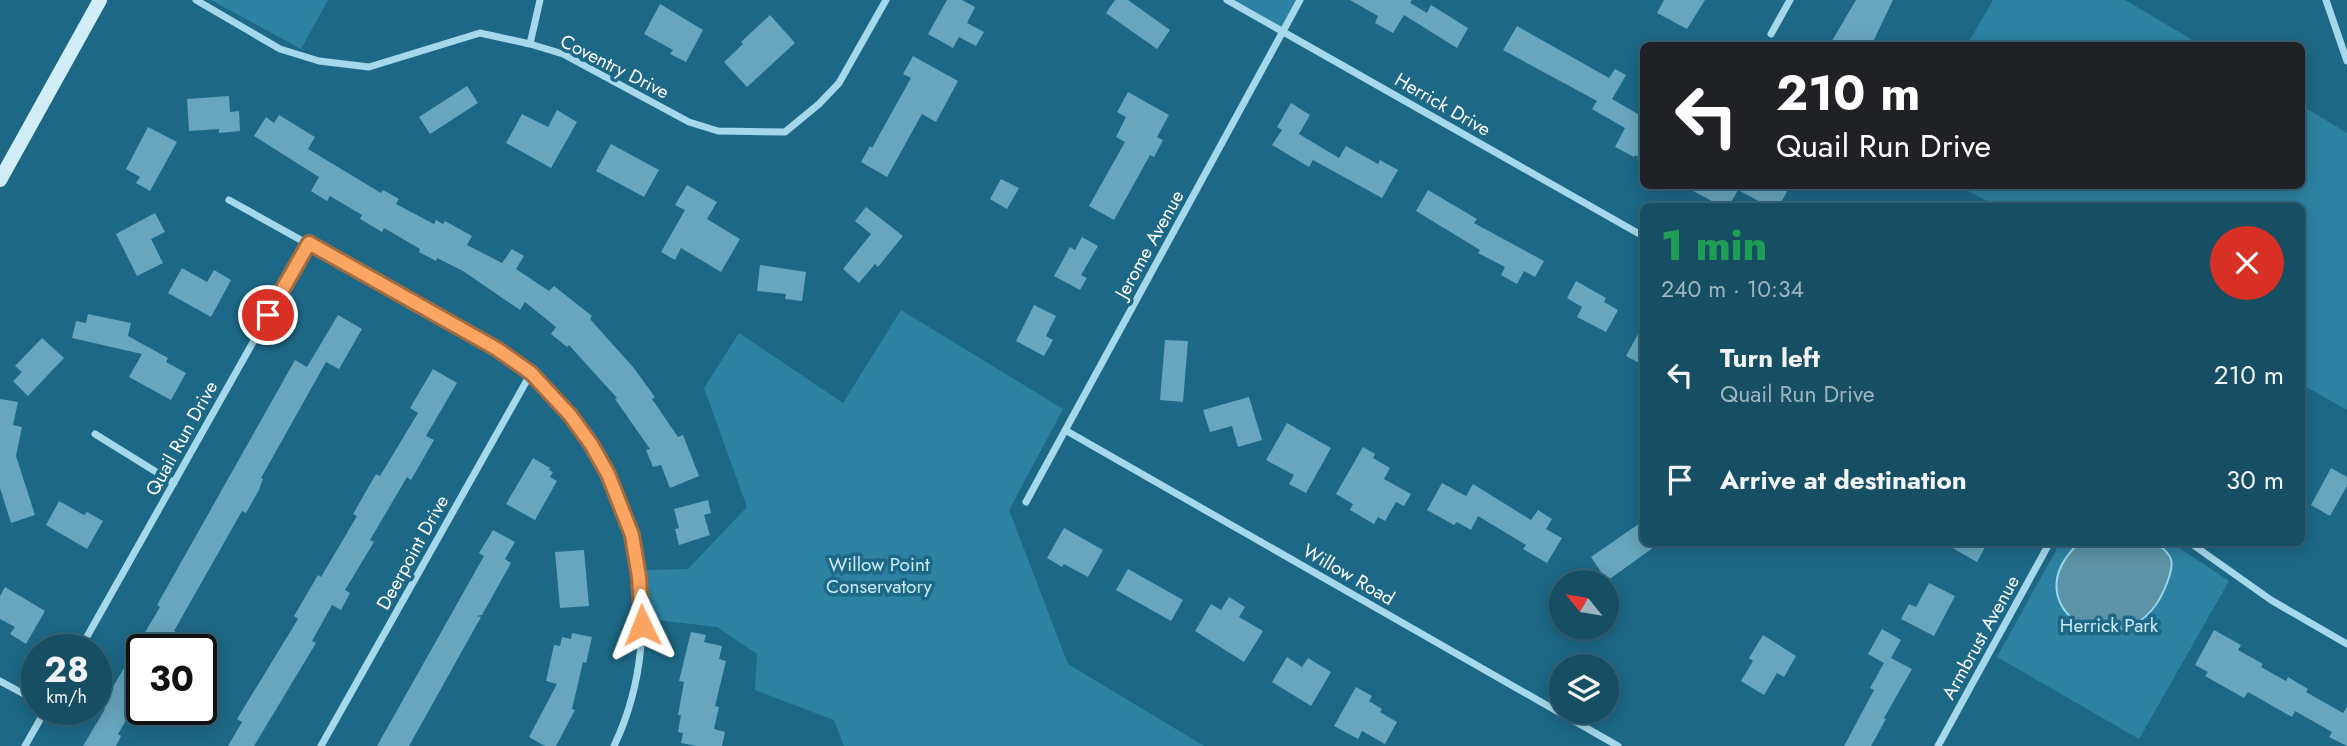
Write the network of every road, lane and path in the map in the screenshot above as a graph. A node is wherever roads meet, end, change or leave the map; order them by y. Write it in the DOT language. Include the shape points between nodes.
graph roads {
  1 [pos="100,0"];
  2 [pos="197,0"];
  3 [pos="540,0"];
  4 [pos="886,0"];
  5 [pos="1227,0"];
  6 [pos="1300,0"];
  7 [pos="1790,0"];
  8 [pos="2326,0"];
  9 [pos="1283,32"];
  10 [pos="1771,34"];
  11 [pos="530,44"];
  12 [pos="2347,61"];
  13 [pos="0,180"];
  14 [pos="229,200"];
  15 [pos="1640,234"];
  16 [pos="309,243"];
  17 [pos="531,373"];
  18 [pos="1065,430"];
  19 [pos="95,434"];
  20 [pos="174,483"];
  21 [pos="1026,502"];
  22 [pos="2048,546"];
  23 [pos="2195,546"];
  24 [pos="88,634"];
  25 [pos="2347,644"];
  26 [pos="0,681"];
  27 [pos="21,692"];
  28 [pos="37,725"];
  29 [pos="25,746"];
  30 [pos="320,746"];
  31 [pos="614,746"];
  32 [pos="1618,746"];
  33 [pos="1938,746"];
  1 -- 13 [label="main road"];
  2 -- 11 [label="street, Coventry Drive" via="280,49 319,61 369,67 480,33"];
  3 -- 11 [label="street"];
  4 -- 11 [label="street, Coventry Drive" via="839,83 785,132 703,127 563,54"];
  5 -- 9 [label="street, Herrick Drive"];
  6 -- 9 [label="street, Jerome Avenue"];
  7 -- 10 [label="street"];
  8 -- 12 [label="street"];
  9 -- 15 [label="street, Herrick Drive"];
  9 -- 18 [label="street, Jerome Avenue"];
  14 -- 16 [label="street"];
  16 -- 17 [label="street" via="497,349"];
  16 -- 20 [label="street, Quail Run Drive"];
  17 -- 30 [label="street, Deerpoint Drive"];
  17 -- 31 [label="street" via="591,444 632,535 641,600 640,648 634,688"];
  18 -- 21 [label="street, Jerome Avenue"];
  18 -- 32 [label="street, Willow Road"];
  19 -- 20 [label="street"];
  20 -- 24 [label="street, Quail Run Drive"];
  22 -- 33 [label="street, Armbrust Avenue"];
  23 -- 25 [label="street" via="2271,600"];
  26 -- 27 [label="street"];
  28 -- 29 [label="street"];
}
